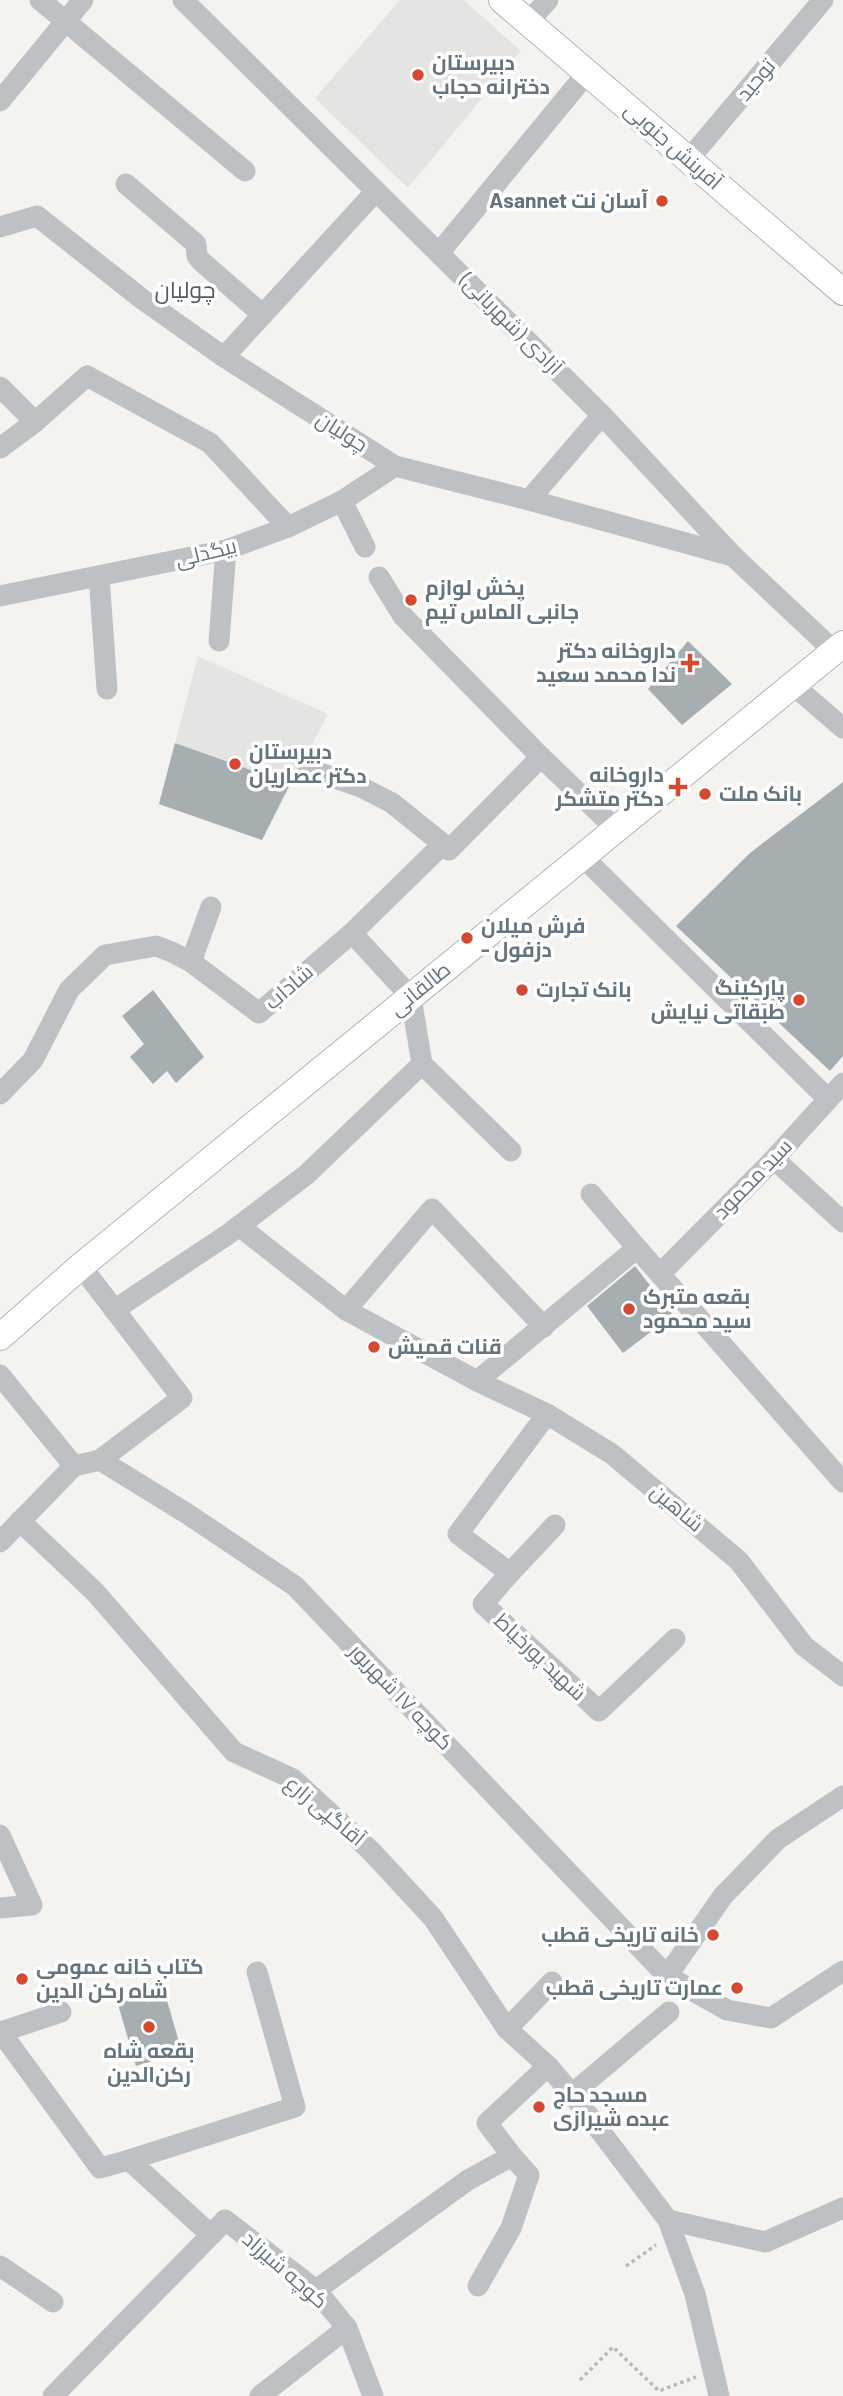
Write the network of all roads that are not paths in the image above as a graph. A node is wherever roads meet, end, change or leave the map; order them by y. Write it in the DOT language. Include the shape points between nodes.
graph roads {
  1 [pos="40,0"];
  2 [pos="83,0"];
  3 [pos="183,0"];
  4 [pos="502,0"];
  5 [pos="548,0"];
  6 [pos="823,0"];
  7 [pos="66,20"];
  8 [pos="528,22"];
  9 [pos="587,73"];
  10 [pos="0,101"];
  11 [pos="689,159"];
  12 [pos="246,171"];
  13 [pos="126,184"];
  14 [pos="376,191"];
  15 [pos="0,227"];
  16 [pos="439,253"];
  17 [pos="843,292"];
  18 [pos="262,314"];
  19 [pos="224,357"];
  20 [pos="0,387"];
  21 [pos="603,415"];
  22 [pos="35,422"];
  23 [pos="0,448"];
  24 [pos="395,466"];
  25 [pos="529,500"];
  26 [pos="342,501"];
  27 [pos="288,527"];
  28 [pos="365,547"];
  29 [pos="226,550"];
  30 [pos="733,556"];
  31 [pos="99,576"];
  32 [pos="379,577"];
  33 [pos="0,596"];
  34 [pos="219,641"];
  35 [pos="839,648"];
  36 [pos="793,685"];
  37 [pos="107,689"];
  38 [pos="843,728"];
  39 [pos="541,757"];
  40 [pos="308,769"];
  41 [pos="616,830"];
  42 [pos="443,844"];
  43 [pos="583,857"];
  44 [pos="211,908"];
  45 [pos="352,933"];
  46 [pos="191,962"];
  47 [pos="411,998"];
  48 [pos="422,1064"];
  49 [pos="843,1083"];
  50 [pos="0,1094"];
  51 [pos="828,1099"];
  52 [pos="511,1151"];
  53 [pos="774,1159"];
  54 [pos="591,1194"];
  55 [pos="843,1222"];
  56 [pos="239,1226"];
  57 [pos="637,1248"];
  58 [pos="81,1266"];
  59 [pos="660,1274"];
  60 [pos="114,1310"];
  61 [pos="346,1310"];
  62 [pos="544,1327"];
  63 [pos="0,1337"];
  64 [pos="0,1375"];
  65 [pos="478,1381"];
  66 [pos="547,1414"];
  67 [pos="100,1460"];
  68 [pos="74,1466"];
  69 [pos="843,1482"];
  70 [pos="20,1521"];
  71 [pos="555,1525"];
  72 [pos="0,1542"];
  73 [pos="510,1573"];
  74 [pos="675,1639"];
  75 [pos="843,1676"];
  76 [pos="843,1796"];
  77 [pos="0,1835"];
  78 [pos="0,1908"];
  79 [pos="843,1971"];
  80 [pos="257,1972"];
  81 [pos="667,1976"];
  82 [pos="552,1982"];
  83 [pos="61,2012"];
  84 [pos="669,2012"];
  85 [pos="507,2029"];
  86 [pos="1,2032"];
  87 [pos="548,2066"];
  88 [pos="572,2094"];
  89 [pos="512,2156"];
  90 [pos="129,2160"];
  91 [pos="843,2208"];
  92 [pos="670,2227"];
  93 [pos="211,2235"];
  94 [pos="0,2266"];
  95 [pos="478,2286"];
  96 [pos="316,2290"];
  97 [pos="53,2302"];
  98 [pos="347,2328"];
  99 [pos="64,2393"];
  100 [pos="260,2396"];
  101 [pos="373,2396"];
  102 [pos="719,2396"];
  1 -- 7 [label="street"];
  2 -- 7 [label="street"];
  3 -- 14 [label="street, آزادی (شهربانی)"];
  4 -- 8 [label="main road, آفرینش جنوبی"];
  5 -- 8 [label="street"];
  6 -- 11 [label="street, توحید"];
  7 -- 10 [label="street"];
  7 -- 12 [label="street"];
  8 -- 9 [label="main road, آفرینش جنوبی"];
  9 -- 11 [label="main road, آفرینش جنوبی"];
  9 -- 16 [label="street"];
  11 -- 17 [label="main road, آفرینش جنوبی"];
  13 -- 18 [label="street" via="196,244 201,261"];
  14 -- 16 [label="street, آزادی (شهربانی)"];
  14 -- 18 [label="street"];
  15 -- 19 [label="street, چولیان" via="37,216"];
  16 -- 21 [label="street, آزادی (شهربانی)"];
  18 -- 19 [label="street"];
  19 -- 24 [label="street, چولیان"];
  20 -- 22 [label="street"];
  21 -- 25 [label="street"];
  21 -- 30 [label="street, آزادی (شهربانی)"];
  22 -- 23 [label="street"];
  22 -- 27 [label="street" via="87,376 210,443"];
  24 -- 25 [label="street, چولیان"];
  24 -- 26 [label="street, بیگدلی"];
  25 -- 30 [label="street, چولیان"];
  26 -- 27 [label="street, بیگدلی"];
  26 -- 28 [label="street"];
  27 -- 29 [label="street, بیگدلی"];
  29 -- 31 [label="street, بیگدلی"];
  29 -- 34 [label="street"];
  30 -- 35 [label="street, آزادی (شهربانی)"];
  31 -- 33 [label="street, بیگدلی"];
  31 -- 37 [label="street"];
  32 -- 39 [label="street" via="403,616"];
  35 -- 36 [label="main road, طالقانی"];
  36 -- 38 [label="street"];
  36 -- 41 [label="main road, طالقانی"];
  39 -- 41 [label="street"];
  39 -- 42 [label="street, شاداب" via="449,850"];
  40 -- 42 [label="street" via="392,803"];
  41 -- 43 [label="main road, طالقانی"];
  42 -- 45 [label="street, شاداب"];
  43 -- 47 [label="main road, طالقانی"];
  43 -- 51 [label="street"];
  44 -- 46 [label="street"];
  45 -- 46 [label="street, شاداب" via="259,1013"];
  45 -- 47 [label="street"];
  46 -- 50 [label="street, شاداب" via="156,946 105,955 69,990 33,1060"];
  47 -- 48 [label="street"];
  47 -- 58 [label="main road, طالقانی"];
  48 -- 52 [label="street"];
  48 -- 56 [label="street" via="306,1175"];
  49 -- 51 [label="street, سید محمود"];
  51 -- 53 [label="street, سید محمود"];
  53 -- 55 [label="street"];
  53 -- 59 [label="street, سید محمود"];
  54 -- 57 [label="street"];
  56 -- 60 [label="street"];
  56 -- 61 [label="street, شاهین"];
  57 -- 59 [label="street"];
  57 -- 62 [label="street"];
  58 -- 60 [label="street"];
  58 -- 63 [label="main road, طالقانی"];
  59 -- 69 [label="street"];
  60 -- 67 [label="street" via="182,1398"];
  61 -- 62 [label="street" via="432,1209"];
  61 -- 65 [label="street, شاهین"];
  62 -- 65 [label="street"];
  64 -- 68 [label="street"];
  65 -- 66 [label="street, شاهین"];
  66 -- 73 [label="street" via="458,1534"];
  66 -- 75 [label="street, شاهین" via="612,1454 739,1561 804,1646"];
  67 -- 68 [label="street"];
  67 -- 81 [label="street, کوچه ۱۷ شهریور" via="295,1586"];
  68 -- 70 [label="street"];
  70 -- 72 [label="street"];
  70 -- 85 [label="street, آقاگپی زارع" via="95,1592 234,1752 293,1779 371,1851 433,1918"];
  71 -- 73 [label="street"];
  73 -- 74 [label="street, شهید پورخیاط" via="483,1604 599,1711"];
  76 -- 81 [label="street" via="778,1839 723,1896"];
  77 -- 78 [label="street" via="32,1905"];
  79 -- 81 [label="street, کوچه ۱۷ شهریور" via="771,2018 727,2010"];
  80 -- 90 [label="street" via="295,2107"];
  82 -- 85 [label="street"];
  83 -- 86 [label="street"];
  84 -- 88 [label="street"];
  85 -- 87 [label="street, آقاگپی زارع"];
  86 -- 90 [label="street" via="100,2168"];
  87 -- 88 [label="street, آقاگپی زارع"];
  87 -- 89 [label="street" via="487,2123"];
  88 -- 92 [label="street, آقاگپی زارع"];
  89 -- 95 [label="street" via="529,2175 510,2228"];
  89 -- 96 [label="street" via="468,2180"];
  90 -- 93 [label="street, کوچه شیرزاد"];
  91 -- 92 [label="street" via="765,2242"];
  92 -- 102 [label="street, آقاگپی زارع" via="695,2294"];
  93 -- 96 [label="street, کوچه شیرزاد" via="225,2220"];
  93 -- 99 [label="street"];
  94 -- 97 [label="street"];
  96 -- 98 [label="street, کوچه شیرزاد"];
  98 -- 100 [label="street"];
  98 -- 101 [label="street, کوچه شیرزاد"];
}
